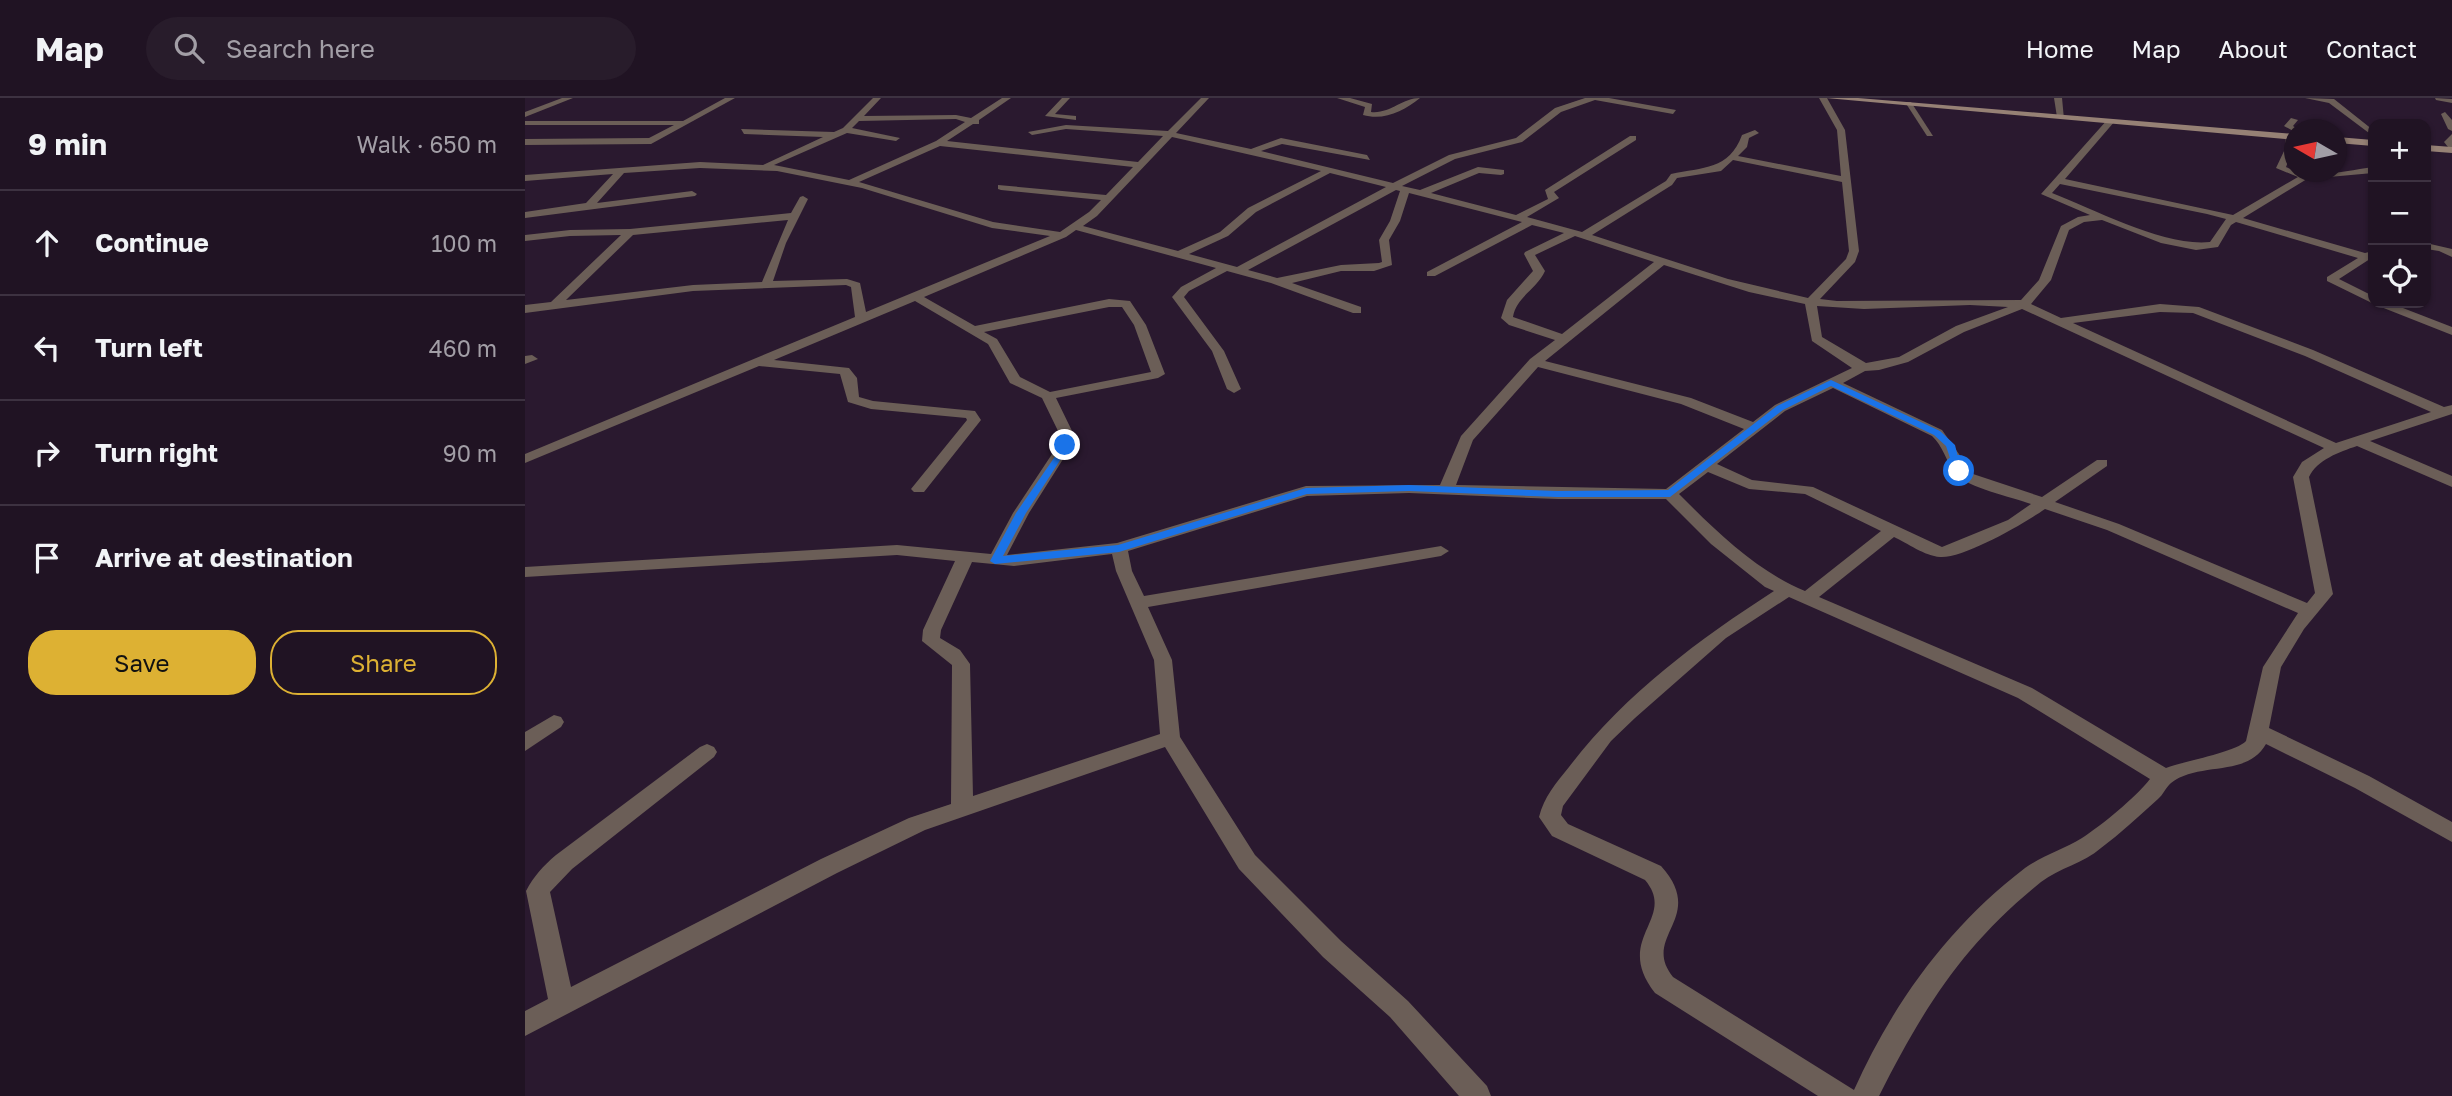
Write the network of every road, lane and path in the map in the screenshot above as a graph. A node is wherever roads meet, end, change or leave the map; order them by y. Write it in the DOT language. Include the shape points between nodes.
graph roads {
  1 [pos="569,98"];
  2 [pos="730,98"];
  3 [pos="877,98"];
  4 [pos="1007,98"];
  5 [pos="1066,98"];
  6 [pos="1205,98"];
  7 [pos="1341,98"];
  8 [pos="1416,98"];
  9 [pos="1595,98"];
  10 [pos="1823,98"];
  11 [pos="1830,98"];
  12 [pos="2058,98"];
  13 [pos="2308,98"];
  14 [pos="2439,98"];
  15 [pos="2452,101"];
  16 [pos="1908,104"];
  17 [pos="1673,113"];
  18 [pos="2445,114"];
  19 [pos="525,115"];
  20 [pos="2061,117"];
  21 [pos="858,119"];
  22 [pos="1129,121"];
  23 [pos="2111,121"];
  24 [pos="975,122"];
  25 [pos="525,123"];
  26 [pos="687,123"];
  27 [pos="1173,127"];
  28 [pos="2452,129"];
  29 [pos="2368,130"];
  30 [pos="744,131"];
  31 [pos="842,132"];
  32 [pos="1032,132"];
  33 [pos="1755,132"];
  34 [pos="2284,133"];
  35 [pos="1930,134"];
  36 [pos="2452,137"];
  37 [pos="896,138"];
  38 [pos="1633,138"];
  39 [pos="2347,141"];
  40 [pos="525,142"];
  41 [pos="939,143"];
  42 [pos="2368,143"];
  43 [pos="2431,148"];
  44 [pos="2452,150"];
  45 [pos="1252,151"];
  46 [pos="1730,157"];
  47 [pos="1367,158"];
  48 [pos="1139,165"];
  49 [pos="763,167"];
  50 [pos="622,170"];
  51 [pos="1330,170"];
  52 [pos="2368,170"];
  53 [pos="1501,172"];
  54 [pos="2347,172"];
  55 [pos="525,178"];
  56 [pos="1848,180"];
  57 [pos="2057,180"];
  58 [pos="2296,182"];
  59 [pos="850,183"];
  60 [pos="1001,187"];
  61 [pos="1400,187"];
  62 [pos="1422,193"];
  63 [pos="692,194"];
  64 [pos="1109,198"];
  65 [pos="803,199"];
  66 [pos="587,207"];
  67 [pos="525,215"];
  68 [pos="796,216"];
  69 [pos="2101,217"];
  70 [pos="2236,218"];
  71 [pos="1516,219"];
  72 [pos="1528,223"];
  73 [pos="1076,227"];
  74 [pos="631,232"];
  75 [pos="1578,234"];
  76 [pos="1062,235"];
  77 [pos="525,238"];
  78 [pos="2431,247"];
  79 [pos="1181,254"];
  80 [pos="2452,254"];
  81 [pos="2368,255"];
  82 [pos="2368,256"];
  83 [pos="1662,261"];
  84 [pos="1225,268"];
  85 [pos="1239,271"];
  86 [pos="1431,274"];
  87 [pos="1275,281"];
  88 [pos="767,283"];
  89 [pos="915,296"];
  90 [pos="2368,298"];
  91 [pos="1811,302"];
  92 [pos="2022,304"];
  93 [pos="555,305"];
  94 [pos="2393,308"];
  95 [pos="525,309"];
  96 [pos="1357,310"];
  97 [pos="861,318"];
  98 [pos="2061,321"];
  99 [pos="975,330"];
  100 [pos="2452,331"];
  101 [pos="1561,338"];
  102 [pos="755,361"];
  103 [pos="1535,362"];
  104 [pos="1859,366"];
  105 [pos="1831,382"];
  106 [pos="1234,389"];
  107 [pos="1048,396"];
  108 [pos="2446,410"];
  109 [pos="1754,428"];
  110 [pos="2356,440"];
  111 [pos="2335,448"];
  112 [pos="525,458"];
  113 [pos="2102,463"];
  114 [pos="1708,466"];
  115 [pos="2452,482"];
  116 [pos="919,489"];
  117 [pos="1446,490"];
  118 [pos="1670,494"];
  119 [pos="2045,502"];
  120 [pos="1892,530"];
  121 [pos="1119,548"];
  122 [pos="1441,551"];
  123 [pos="965,558"];
  124 [pos="995,561"];
  125 [pos="525,572"];
  126 [pos="1795,596"];
  127 [pos="1137,603"];
  128 [pos="2309,611"];
  129 [pos="554,722"];
  130 [pos="2259,732"];
  131 [pos="1170,738"];
  132 [pos="525,743"];
  133 [pos="708,752"];
  134 [pos="2164,777"];
  135 [pos="963,809"];
  136 [pos="2452,833"];
  137 [pos="562,1004"];
  138 [pos="525,1024"];
  139 [pos="1477,1096"];
  140 [pos="1843,1096"];
  141 [pos="1865,1096"];
  1 -- 19 [label="street"];
  2 -- 26 [label="street"];
  3 -- 21 [label="street"];
  4 -- 24 [label="street"];
  5 -- 22 [label="street" via="1049,116"];
  6 -- 27 [label="street"];
  7 -- 8 [label="street" via="1369,106 1366,113 1373,116"];
  9 -- 17 [label="street"];
  9 -- 61 [label="street" via="1558,110 1518,140 1452,157"];
  10 -- 56 [label="street" via="1841,130"];
  11 -- 16 [label="street"];
  12 -- 20 [label="street"];
  13 -- 29 [label="street" via="2331,102"];
  14 -- 15 [label="street"];
  16 -- 20 [label="street"];
  16 -- 35 [label="street"];
  18 -- 28 [label="street"];
  20 -- 23 [label="street"];
  21 -- 24 [label="street" via="944,117"];
  21 -- 31 [label="street"];
  23 -- 34 [label="street"];
  23 -- 57 [label="street"];
  24 -- 41 [label="street"];
  25 -- 26 [label="street"];
  26 -- 40 [label="street" via="642,142"];
  27 -- 32 [label="street" via="1062,127"];
  27 -- 45 [label="street"];
  27 -- 48 [label="street"];
  30 -- 31 [label="street"];
  31 -- 37 [label="street"];
  31 -- 49 [label="street"];
  33 -- 46 [label="street" via="1745,137 1745,143"];
  36 -- 44 [label="street" via="2448,142"];
  38 -- 71 [label="street" via="1548,192 1554,198 1551,201"];
  39 -- 42 [label="street"];
  41 -- 48 [label="street"];
  41 -- 59 [label="street"];
  43 -- 44 [label="street"];
  45 -- 47 [label="street" via="1281,141"];
  45 -- 51 [label="street"];
  46 -- 56 [label="street"];
  46 -- 75 [label="street" via="1711,172 1674,176"];
  48 -- 64 [label="street"];
  49 -- 50 [label="street" via="700,164"];
  49 -- 59 [label="street"];
  50 -- 55 [label="street"];
  50 -- 66 [label="street"];
  51 -- 61 [label="street"];
  51 -- 79 [label="street" via="1252,210 1224,234"];
  52 -- 54 [label="street"];
  53 -- 62 [label="street" via="1478,170"];
  56 -- 91 [label="street" via="1854,251 1851,260"];
  57 -- 69 [label="street" via="2046,194"];
  57 -- 70 [label="street"];
  58 -- 70 [label="street"];
  59 -- 76 [label="street" via="992,225"];
  60 -- 64 [label="street"];
  61 -- 62 [label="street"];
  61 -- 85 [label="street"];
  61 -- 87 [label="street" via="1395,221 1384,240 1388,263"];
  62 -- 71 [label="street"];
  63 -- 66 [label="street"];
  64 -- 73 [label="street"];
  65 -- 68 [label="street"];
  66 -- 67 [label="street"];
  68 -- 74 [label="street"];
  68 -- 88 [label="street"];
  69 -- 70 [label="street" via="2161,240 2196,247 2214,245 2227,223"];
  69 -- 92 [label="street" via="2082,219 2065,228 2054,266 2035,295"];
  70 -- 81 [label="street"];
  71 -- 72 [label="street"];
  72 -- 75 [label="street"];
  72 -- 86 [label="street"];
  73 -- 76 [label="street"];
  73 -- 79 [label="street"];
  74 -- 77 [label="street"];
  74 -- 93 [label="street"];
  75 -- 83 [label="street"];
  75 -- 101 [label="street" via="1529,254 1539,271 1537,278 1515,294 1507,311 1513,322"];
  76 -- 89 [label="street"];
  78 -- 80 [label="street"];
  79 -- 84 [label="street"];
  82 -- 90 [label="street" via="2331,279"];
  83 -- 91 [label="street"];
  83 -- 101 [label="street"];
  84 -- 85 [label="street"];
  84 -- 106 [label="street" via="1178,297 1218,351"];
  85 -- 87 [label="street"];
  87 -- 96 [label="street"];
  88 -- 93 [label="street"];
  88 -- 97 [label="street" via="856,285"];
  89 -- 97 [label="street"];
  89 -- 99 [label="street"];
  91 -- 92 [label="street" via="1974,300"];
  91 -- 104 [label="street" via="1816,338"];
  92 -- 98 [label="street"];
  92 -- 104 [label="street" via="1945,336 1913,355 1880,366"];
  93 -- 95 [label="street"];
  94 -- 100 [label="street"];
  97 -- 102 [label="street"];
  98 -- 108 [label="street" via="2160,307 2195,310"];
  98 -- 111 [label="street"];
  99 -- 107 [label="street" via="993,342 1015,380"];
  99 -- 107 [label="street" via="1126,303 1140,325 1158,374"];
  101 -- 103 [label="street"];
  102 -- 112 [label="street"];
  102 -- 116 [label="street" via="844,371 853,399 871,405 971,414 974,420"];
  103 -- 109 [label="street" via="1686,401"];
  103 -- 117 [label="street" via="1466,439"];
  104 -- 105 [label="street"];
  105 -- 109 [label="street" via="1787,404"];
  105 -- 119 [label="street" via="1937,433 1950,445 1959,471 1968,477"];
  107 -- 124 [label="street" via="1066,433 1065,445"];
  108 -- 110 [label="street"];
  109 -- 114 [label="street"];
  110 -- 111 [label="street"];
  110 -- 115 [label="street"];
  111 -- 128 [label="street" via="2307,465 2301,477 2324,580 2324,594"];
  113 -- 119 [label="street"];
  114 -- 118 [label="street"];
  114 -- 120 [label="street" via="1749,484 1808,490"];
  117 -- 118 [label="street"];
  117 -- 121 [label="street" via="1306,491"];
  118 -- 126 [label="street" via="1717,541"];
  119 -- 120 [label="street" via="2014,523 1949,551 1930,548"];
  119 -- 128 [label="street"];
  120 -- 126 [label="street"];
  121 -- 124 [label="street"];
  121 -- 127 [label="street"];
  122 -- 127 [label="street"];
  123 -- 124 [label="street"];
  123 -- 125 [label="street" via="897,550"];
  123 -- 135 [label="street" via="931,641 961,664"];
  126 -- 134 [label="street" via="2025,693"];
  126 -- 140 [label="street" via="1720,634 1612,728 1553,804 1550,817 1560,830 1653,873 1665,884 1670,901 1651,948 1652,967 1664,985"];
  127 -- 131 [label="street" via="1163,660"];
  128 -- 130 [label="street" via="2272,667"];
  129 -- 132 [label="street"];
  130 -- 134 [label="street" via="2246,755"];
  130 -- 136 [label="street"];
  131 -- 135 [label="street"];
  131 -- 139 [label="street" via="1247,862 1323,941 1399,1009"];
  133 -- 137 [label="street" via="564,862 538,891"];
  134 -- 141 [label="street" via="2091,844 2036,873 1986,915 1938,969 1900,1028"];
  135 -- 137 [label="street" via="917,824 851,856"];
  137 -- 138 [label="street"];
}
